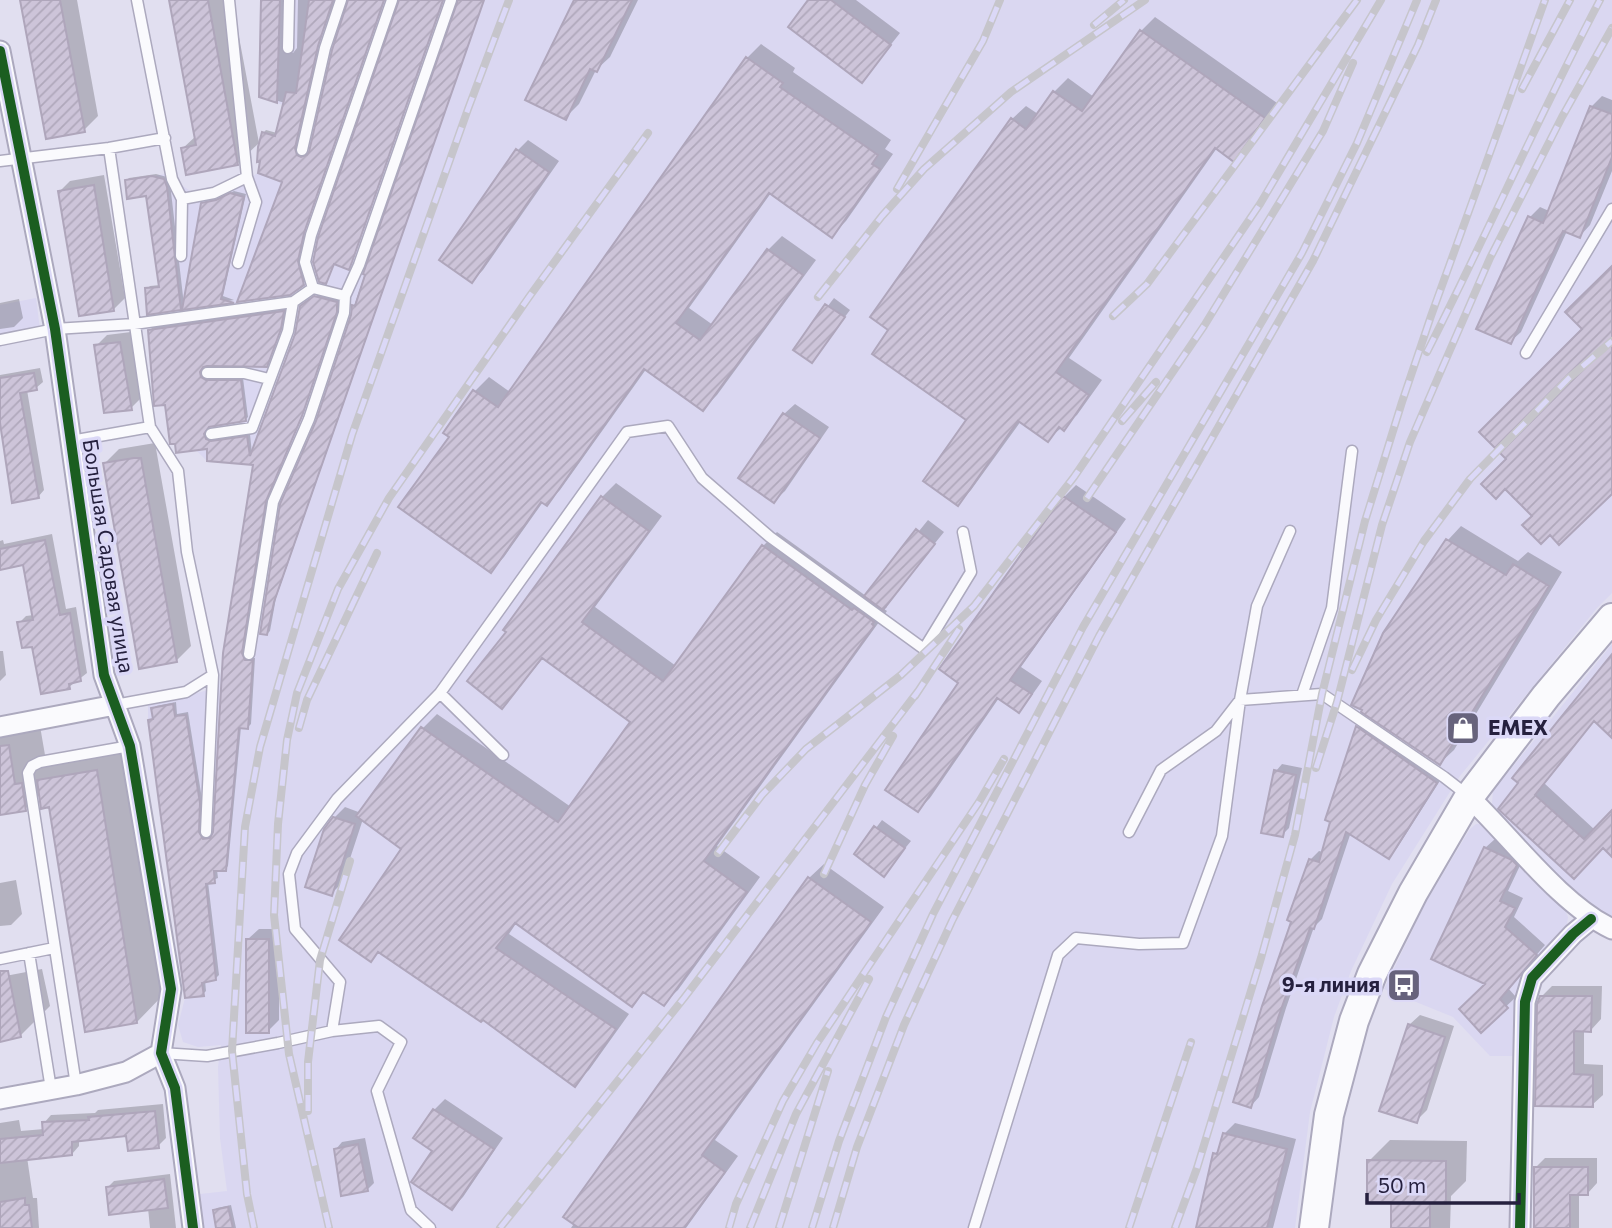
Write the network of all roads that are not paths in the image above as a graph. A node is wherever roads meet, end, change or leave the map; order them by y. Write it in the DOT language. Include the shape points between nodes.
graph roads {
  1 [pos="137,0"];
  2 [pos="229,0"];
  3 [pos="289,0"];
  4 [pos="341,0"];
  5 [pos="392,0"];
  6 [pos="451,0"];
  7 [pos="288,48"];
  8 [pos="0,51"];
  9 [pos="165,138"];
  10 [pos="108,148"];
  11 [pos="302,150"];
  12 [pos="20,159"];
  13 [pos="0,161"];
  14 [pos="247,177"];
  15 [pos="182,199"];
  16 [pos="1612,209"];
  17 [pos="181,257"];
  18 [pos="238,263"];
  19 [pos="313,288"];
  20 [pos="345,296"];
  21 [pos="293,302"];
  22 [pos="134,324"];
  23 [pos="55,329"];
  24 [pos="0,340"];
  25 [pos="1526,352"];
  26 [pos="207,373"];
  27 [pos="269,379"];
  28 [pos="150,427"];
  29 [pos="211,434"];
  30 [pos="71,441"];
  31 [pos="1352,451"];
  32 [pos="1290,531"];
  33 [pos="963,532"];
  34 [pos="1612,618"];
  35 [pos="249,654"];
  36 [pos="213,675"];
  37 [pos="440,693"];
  38 [pos="1302,695"];
  39 [pos="1240,700"];
  40 [pos="115,705"];
  41 [pos="0,727"];
  42 [pos="130,746"];
  43 [pos="503,755"];
  44 [pos="1469,797"];
  45 [pos="206,832"];
  46 [pos="1129,832"];
  47 [pos="1591,919"];
  48 [pos="1612,929"];
  49 [pos="54,948"];
  50 [pos="29,953"];
  51 [pos="0,959"];
  52 [pos="332,1031"];
  53 [pos="161,1053"];
  54 [pos="76,1085"];
  55 [pos="51,1089"];
  56 [pos="0,1099"];
  57 [pos="194,1228"];
  58 [pos="430,1228"];
  59 [pos="975,1228"];
  60 [pos="1314,1228"];
  61 [pos="1520,1228"];
  1 -- 9 [label="lane"];
  2 -- 14 [label="lane"];
  3 -- 7 [label="lane"];
  4 -- 11 [label="lane"];
  5 -- 19 [label="lane" via="310,235 304,262"];
  6 -- 20 [label="lane"];
  8 -- 12 [label="street, Большая Садовая улица"];
  9 -- 10 [label="lane"];
  9 -- 15 [label="lane" via="172,179"];
  10 -- 12 [label="lane"];
  10 -- 22 [label="lane"];
  12 -- 13 [label="lane"];
  12 -- 23 [label="street, Большая Садовая улица"];
  14 -- 15 [label="lane" via="214,194"];
  14 -- 18 [label="lane" via="256,202"];
  15 -- 17 [label="lane"];
  16 -- 25 [label="lane"];
  19 -- 20 [label="lane"];
  19 -- 21 [label="lane"];
  20 -- 35 [label="lane" via="344,313 309,419 273,502"];
  21 -- 22 [label="lane"];
  21 -- 27 [label="lane" via="288,331"];
  22 -- 23 [label="lane"];
  22 -- 28 [label="lane"];
  23 -- 24 [label="lane"];
  23 -- 30 [label="street, Большая Садовая улица"];
  26 -- 27 [label="lane" via="244,373"];
  27 -- 29 [label="lane" via="252,428"];
  28 -- 30 [label="lane"];
  28 -- 36 [label="lane" via="178,471 187,552"];
  30 -- 40 [label="street, Большая Садовая улица" via="104,675"];
  31 -- 38 [label="lane" via="1332,608"];
  32 -- 39 [label="lane" via="1257,606"];
  33 -- 37 [label="lane" via="971,572 924,649 770,537 712,487 668,426 627,432"];
  34 -- 44 [label="main road"];
  36 -- 40 [label="lane" via="186,692"];
  36 -- 45 [label="lane"];
  37 -- 43 [label="lane"];
  37 -- 52 [label="lane" via="337,799 297,853 289,874 295,929 340,982"];
  38 -- 39 [label="lane"];
  38 -- 44 [label="lane" via="1322,694"];
  39 -- 46 [label="lane" via="1216,730 1161,770"];
  39 -- 59 [label="lane" via="1222,836 1183,943 1076,938 1058,955"];
  40 -- 41 [label="street"];
  40 -- 42 [label="street, Большая Садовая улица"];
  42 -- 49 [label="lane" via="40,762 28,774"];
  42 -- 53 [label="street, Большая Садовая улица" via="171,989"];
  44 -- 47 [label="street"];
  44 -- 60 [label="main road" via="1413,893 1354,1021 1329,1115"];
  47 -- 48 [label="street"];
  47 -- 61 [label="street" via="1532,978 1525,1002"];
  49 -- 50 [label="lane"];
  49 -- 54 [label="lane"];
  50 -- 51 [label="lane"];
  50 -- 55 [label="lane"];
  52 -- 53 [label="lane" via="207,1056"];
  52 -- 58 [label="lane" via="379,1026 401,1042 377,1091 411,1210"];
  53 -- 54 [label="street" via="126,1072"];
  53 -- 57 [label="street" via="175,1088"];
  54 -- 55 [label="street"];
  55 -- 56 [label="street"];
}
